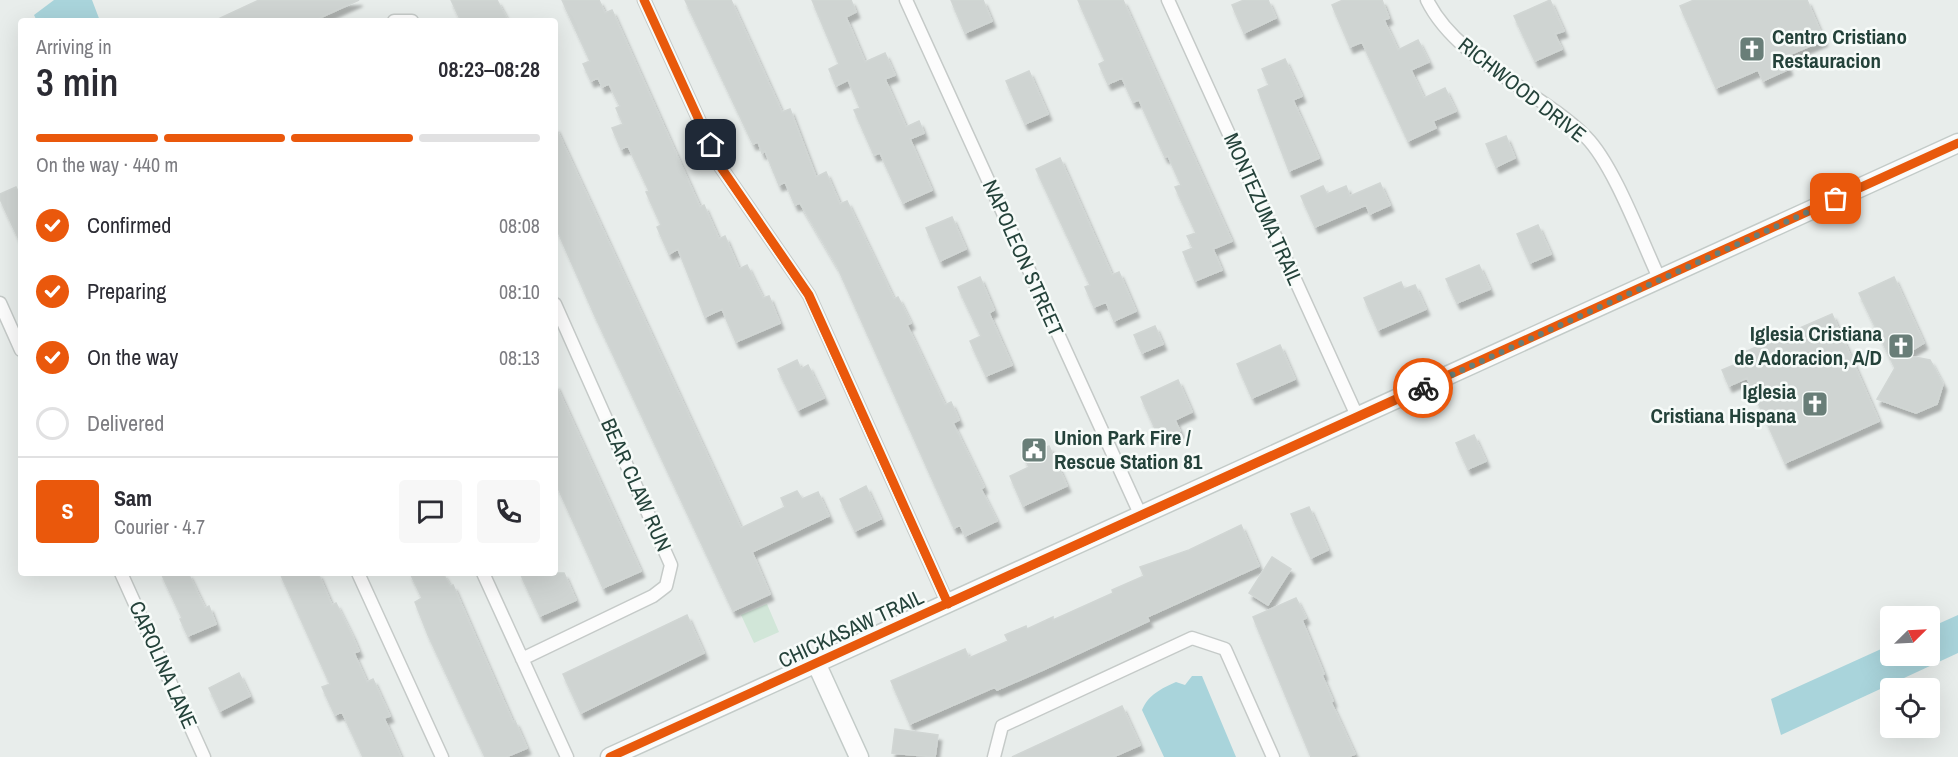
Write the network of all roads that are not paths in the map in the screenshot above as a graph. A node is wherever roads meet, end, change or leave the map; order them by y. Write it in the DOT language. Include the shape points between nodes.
graph roads {
  1 [pos="644,0"];
  2 [pos="906,0"];
  3 [pos="1168,0"];
  4 [pos="1427,0"];
  5 [pos="1958,143"];
  6 [pos="1660,280"];
  7 [pos="0,303"];
  8 [pos="558,311"];
  9 [pos="18,343"];
  10 [pos="1358,418"];
  11 [pos="1141,516"];
  12 [pos="123,576"];
  13 [pos="359,576"];
  14 [pos="484,576"];
  15 [pos="948,604"];
  16 [pos="522,658"];
  17 [pos="817,665"];
  18 [pos="204,757"];
  19 [pos="442,757"];
  20 [pos="567,757"];
  21 [pos="610,757"];
  22 [pos="859,757"];
  23 [pos="994,757"];
  24 [pos="1273,757"];
  1 -- 15 [label="street" via="720,166 808,295"];
  2 -- 11 [label="street, NAPOLEON STREET"];
  3 -- 10 [label="street, MONTEZUMA TRAIL"];
  4 -- 6 [label="street, RICHWOOD DRIVE" via="1453,37 1587,137 1609,169"];
  5 -- 6 [label="street, CHICKASAW TRAIL"];
  6 -- 10 [label="street, CHICKASAW TRAIL"];
  7 -- 9 [label="street"];
  8 -- 16 [label="street, BEAR CLAW RUN" via="671,565 666,586 653,596"];
  10 -- 11 [label="street, CHICKASAW TRAIL"];
  11 -- 15 [label="street, CHICKASAW TRAIL"];
  12 -- 18 [label="street, CAROLINA LANE"];
  13 -- 19 [label="street"];
  14 -- 16 [label="street"];
  15 -- 17 [label="street, CHICKASAW TRAIL"];
  16 -- 20 [label="street"];
  17 -- 21 [label="street, CHICKASAW TRAIL"];
  17 -- 22 [label="street"];
  23 -- 24 [label="street" via="1002,726 1192,638 1225,649"];
}
